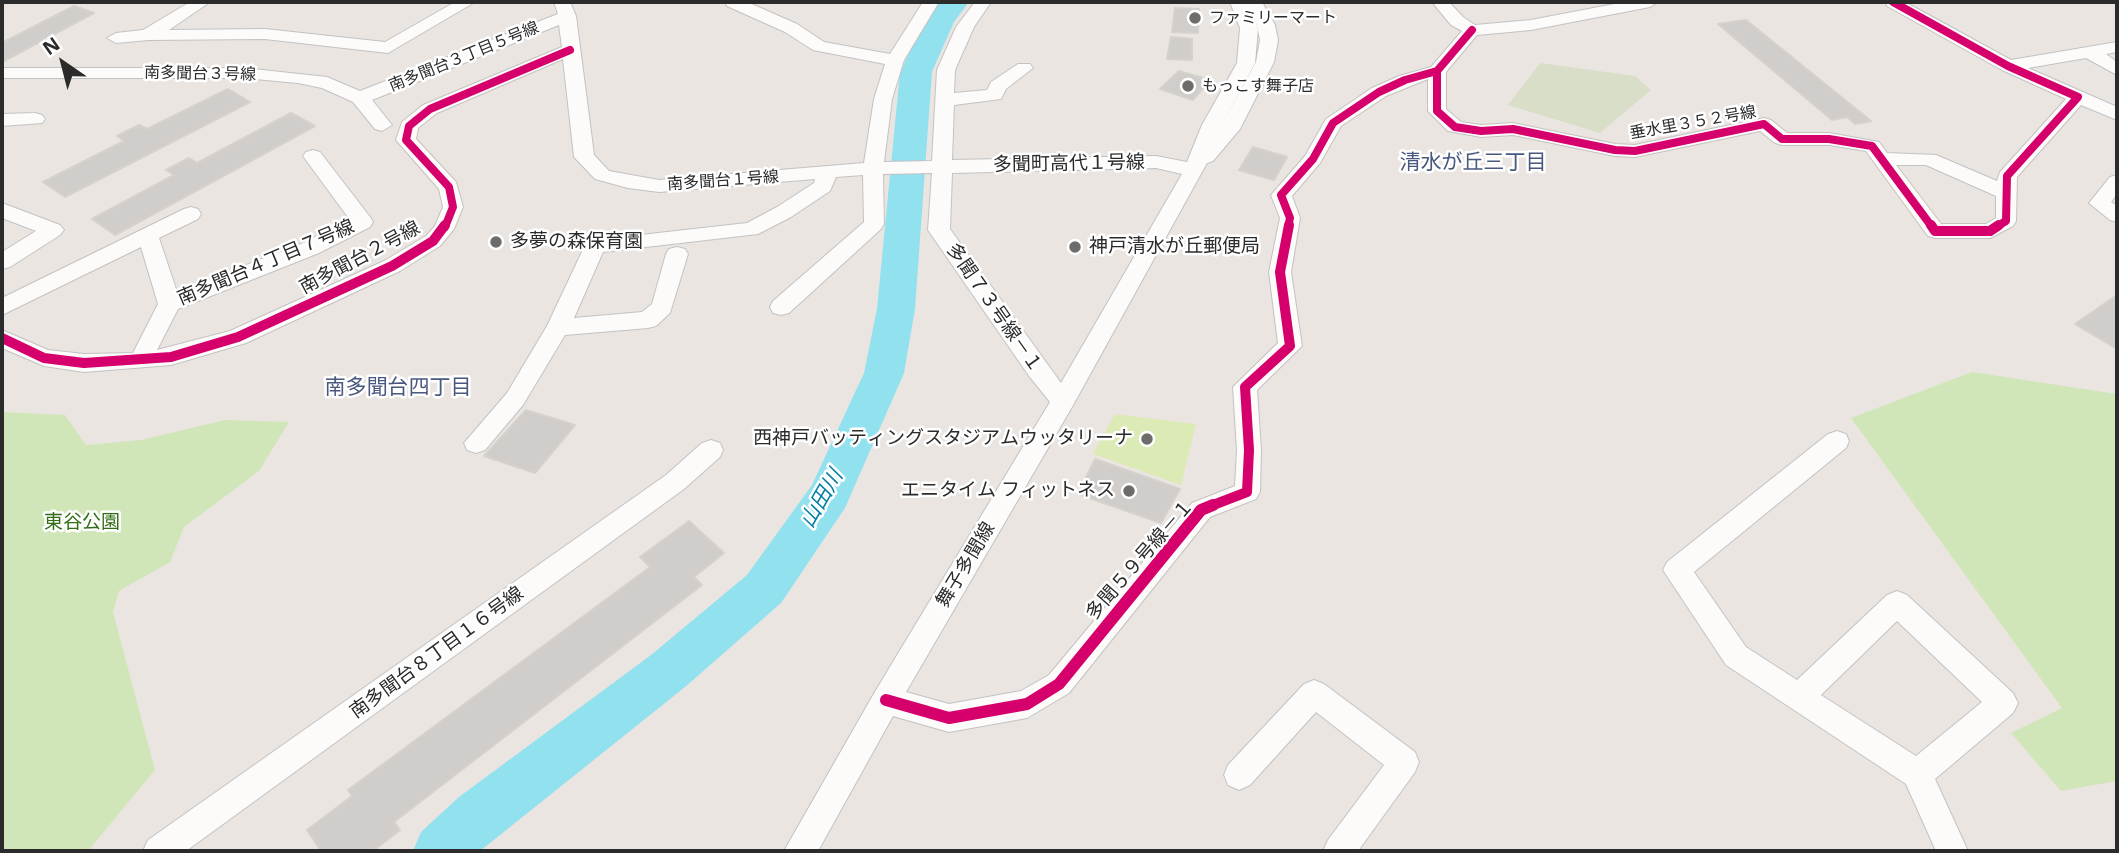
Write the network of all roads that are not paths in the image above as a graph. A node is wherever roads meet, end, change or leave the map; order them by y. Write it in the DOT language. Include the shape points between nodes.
graph roads {
  1 [pos="202,2"];
  2 [pos="467,2"];
  3 [pos="733,2"];
  4 [pos="932,2"];
  5 [pos="983,2"];
  6 [pos="1238,2"];
  7 [pos="1254,2"];
  8 [pos="1440,2"];
  9 [pos="1650,2"];
  10 [pos="1893,2"];
  11 [pos="564,9"];
  12 [pos="1472,30"];
  13 [pos="148,35"];
  14 [pos="116,38"];
  15 [pos="2117,47"];
  16 [pos="570,50"];
  17 [pos="2090,52"];
  18 [pos="895,60"];
  19 [pos="2008,66"];
  20 [pos="1024,68"];
  21 [pos="2117,70"];
  22 [pos="1437,71"];
  23 [pos="2,73"];
  24 [pos="2078,97"];
  25 [pos="360,98"];
  26 [pos="943,100"];
  27 [pos="2117,114"];
  28 [pos="35,118"];
  29 [pos="2,120"];
  30 [pos="382,125"];
  31 [pos="1877,152"];
  32 [pos="313,156"];
  33 [pos="943,166"];
  34 [pos="873,168"];
  35 [pos="1194,170"];
  36 [pos="827,173"];
  37 [pos="2117,181"];
  38 [pos="2006,193"];
  39 [pos="2,210"];
  40 [pos="191,214"];
  41 [pos="2117,215"];
  42 [pos="148,236"];
  43 [pos="677,254"];
  44 [pos="2,262"];
  45 [pos="169,304"];
  46 [pos="2,307"];
  47 [pos="781,307"];
  48 [pos="558,327"];
  49 [pos="2,338"];
  50 [pos="140,361"];
  51 [pos="1063,401"];
  52 [pos="1837,441"];
  53 [pos="476,443"];
  54 [pos="711,450"];
  55 [pos="1798,697"];
  56 [pos="886,700"];
  57 [pos="1917,774"];
  58 [pos="1239,775"];
  59 [pos="159,851"];
  60 [pos="800,851"];
  61 [pos="1339,851"];
  62 [pos="1952,851"];
  1 -- 13 [label="street"];
  2 -- 13 [label="street" via="388,48 265,34"];
  3 -- 18 [label="street" via="819,46"];
  4 -- 18 [label="street"];
  5 -- 26 [label="street, 多聞７３号線－１" via="965,27 946,70"];
  6 -- 35 [label="street, 舞子多聞線" via="1249,27 1246,63"];
  7 -- 35 [label="street, 舞子多聞線" via="1269,40 1265,62 1230,129"];
  8 -- 12 [label="street"];
  9 -- 12 [label="street" via="1531,25"];
  10 -- 19 [label="street"];
  11 -- 16 [label="street, 南多聞台１号線"];
  11 -- 25 [label="street, 南多聞台３丁目５号線"];
  12 -- 22 [label="street"];
  13 -- 14 [label="street"];
  15 -- 17 [label="street"];
  16 -- 36 [label="street, 南多聞台１号線" via="584,157 602,175 659,186"];
  16 -- 50 [label="street, 南多聞台２号線" via="430,109 409,126 407,140 449,187 453,207 433,241 392,266 238,337"];
  17 -- 19 [label="street"];
  17 -- 21 [label="street"];
  18 -- 34 [label="street" via="883,99"];
  19 -- 24 [label="street"];
  20 -- 26 [label="street" via="998,86 994,95"];
  22 -- 31 [label="street, 垂水里３５２号線" via="1437,111 1455,127 1513,129 1635,151 1764,124 1782,139 1829,139"];
  22 -- 56 [label="street, 多聞５９号線－１" via="1379,92 1333,123 1313,159 1281,195 1290,218 1280,272 1290,345 1245,387 1250,450 1247,492 1201,510 1059,684 1027,704 948,718"];
  23 -- 25 [label="street, 南多聞台３号線" via="244,73 327,83"];
  24 -- 27 [label="street"];
  24 -- 38 [label="street" via="2007,176"];
  25 -- 30 [label="street, 南多聞台３号線"];
  26 -- 33 [label="street, 多聞７３号線－１"];
  28 -- 29 [label="street"];
  31 -- 38 [label="street" via="1929,159"];
  31 -- 38 [label="street" via="1935,231 1990,231 2006,221"];
  32 -- 45 [label="street, 南多聞台４丁目７号線" via="363,222 311,248"];
  33 -- 34 [label="street, 南多聞台１号線"];
  33 -- 35 [label="street, 多聞町高代１号線" via="1156,162"];
  33 -- 51 [label="street, 多聞７３号線－１" via="939,230"];
  34 -- 36 [label="street, 南多聞台１号線"];
  34 -- 47 [label="street" via="874,224"];
  35 -- 51 [label="street, 舞子多聞線"];
  36 -- 48 [label="street" via="823,186 751,229 595,246"];
  37 -- 41 [label="street" via="2099,203"];
  39 -- 44 [label="street" via="53,230"];
  40 -- 42 [label="street"];
  42 -- 45 [label="street"];
  42 -- 46 [label="street"];
  43 -- 48 [label="street" via="662,307 648,320"];
  45 -- 50 [label="street"];
  48 -- 53 [label="street" via="515,399"];
  49 -- 50 [label="street, 南多聞台２号線" via="44,358 84,363"];
  51 -- 56 [label="street, 舞子多聞線"];
  52 -- 55 [label="street" via="1677,570 1736,656"];
  54 -- 59 [label="street, 南多聞台８丁目１６号線" via="675,482"];
  55 -- 57 [label="street"];
  55 -- 57 [label="street" via="1897,603 2003,703"];
  56 -- 60 [label="street, 舞子多聞線"];
  57 -- 62 [label="street"];
  58 -- 61 [label="street" via="1314,693 1404,762"];
}
